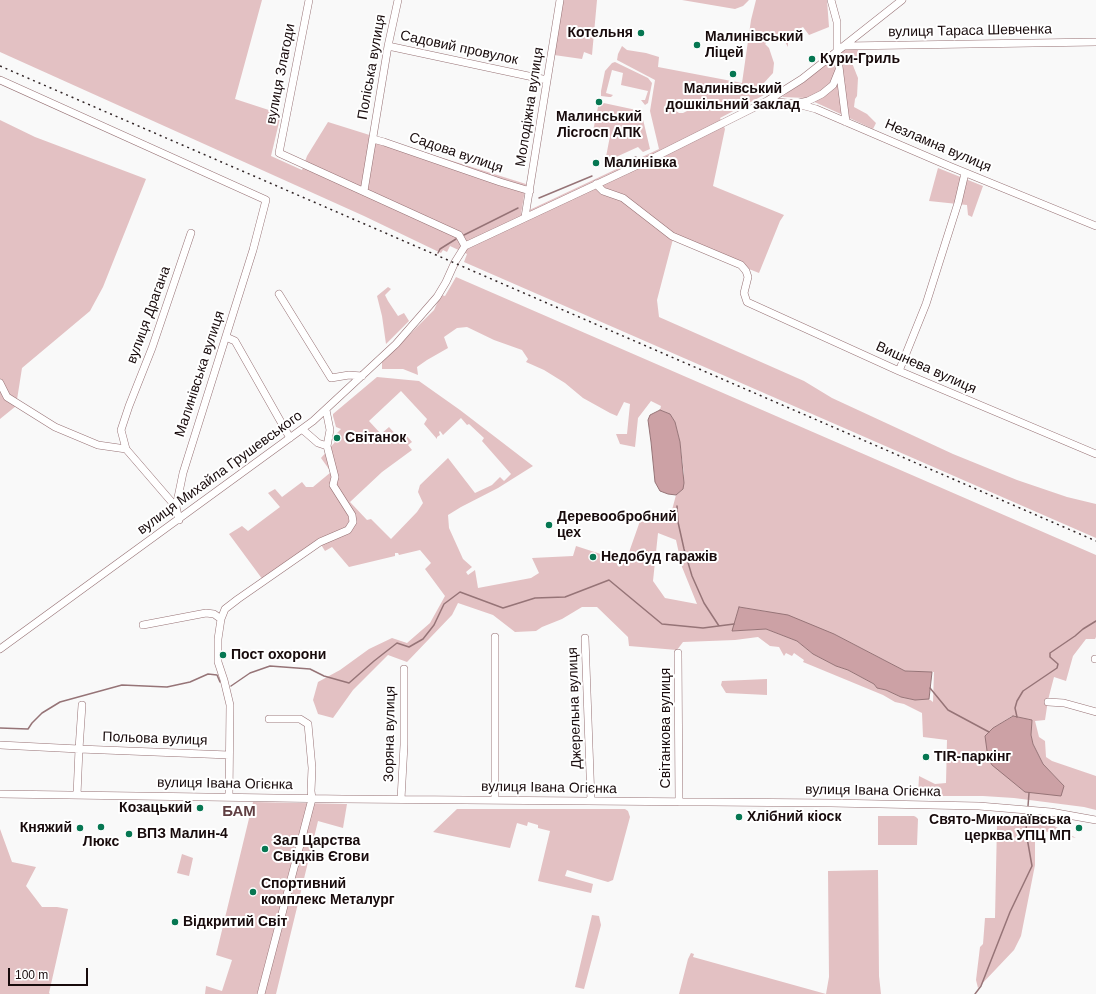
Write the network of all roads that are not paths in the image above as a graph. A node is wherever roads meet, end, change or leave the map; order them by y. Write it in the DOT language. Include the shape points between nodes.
graph roads {
  1 [pos="309,0"];
  2 [pos="398,0"];
  3 [pos="560,0"];
  4 [pos="831,0"];
  5 [pos="902,0"];
  6 [pos="1096,42"];
  7 [pos="388,46"];
  8 [pos="844,46"];
  9 [pos="837,51"];
  10 [pos="839,70"];
  11 [pos="0,80"];
  12 [pos="547,80"];
  13 [pos="766,101"];
  14 [pos="797,104"];
  15 [pos="846,122"];
  16 [pos="373,139"];
  17 [pos="965,173"];
  18 [pos="596,184"];
  19 [pos="530,190"];
  20 [pos="364,192"];
  21 [pos="525,217"];
  22 [pos="1096,226"];
  23 [pos="191,233"];
  24 [pos="465,246"];
  25 [pos="279,294"];
  26 [pos="226,337"];
  27 [pos="899,371"];
  28 [pos="362,376"];
  29 [pos="0,383"];
  30 [pos="326,410"];
  31 [pos="303,430"];
  32 [pos="290,438"];
  33 [pos="328,446"];
  34 [pos="126,449"];
  35 [pos="1096,454"];
  36 [pos="176,507"];
  37 [pos="179,520"];
  38 [pos="221,620"];
  39 [pos="143,625"];
  40 [pos="495,637"];
  41 [pos="585,638"];
  42 [pos="0,649"];
  43 [pos="678,654"];
  44 [pos="404,669"];
  45 [pos="1048,702"];
  46 [pos="82,705"];
  47 [pos="1096,712"];
  48 [pos="269,718"];
  49 [pos="0,745"];
  50 [pos="79,749"];
  51 [pos="229,755"];
  52 [pos="0,794"];
  53 [pos="77,795"];
  54 [pos="229,797"];
  55 [pos="312,798"];
  56 [pos="402,799"];
  57 [pos="495,800"];
  58 [pos="591,801"];
  59 [pos="679,802"];
  60 [pos="1096,820"];
  61 [pos="261,994"];
  1 -- 20 [label="street, вулиця Злагоди" via="279,152"];
  2 -- 7 [label="street, Поліська вулиця"];
  3 -- 12 [label="street, Молодіжна вулиця"];
  4 -- 9 [label="street" via="837,22"];
  5 -- 8 [label="street"];
  6 -- 8 [label="street, вулиця Тараса Шевченка"];
  7 -- 12 [label="street, Садовий провулок"];
  7 -- 16 [label="street, Поліська вулиця"];
  8 -- 9 [label="street"];
  9 -- 10 [label="street"];
  9 -- 13 [label="street" via="802,79"];
  10 -- 14 [label="street" via="833,85 822,94"];
  10 -- 15 [label="street"];
  11 -- 26 [label="street, Малинівська вулиця" via="266,200"];
  12 -- 19 [label="street, Молодіжна вулиця"];
  13 -- 14 [label="street, Незламна вулиця"];
  13 -- 18 [label="street"];
  14 -- 15 [label="street, Незламна вулиця"];
  15 -- 17 [label="street, Незламна вулиця"];
  16 -- 19 [label="street, Садова вулиця"];
  16 -- 20 [label="street, Поліська вулиця"];
  17 -- 22 [label="street, Незламна вулиця"];
  17 -- 27 [label="street" via="932,287"];
  18 -- 21 [label="street"];
  18 -- 27 [label="street, Вишнева вулиця" via="603,191 623,198 672,236 741,265 748,277 744,292 747,302"];
  19 -- 21 [label="street, Молодіжна вулиця"];
  20 -- 24 [label="street" via="459,235"];
  21 -- 24 [label="street"];
  23 -- 34 [label="street, вулиця Драгана" via="152,348 120,430"];
  24 -- 28 [label="street, вулиця Михайла Грушевського" via="437,297 396,344"];
  25 -- 28 [label="street" via="331,378"];
  26 -- 32 [label="street" via="235,340"];
  26 -- 36 [label="street, Малинівська вулиця" via="183,472"];
  27 -- 35 [label="street, Вишнева вулиця"];
  28 -- 30 [label="street, вулиця Михайла Грушевського"];
  29 -- 34 [label="street" via="6,397 55,427 98,445"];
  30 -- 31 [label="street, вулиця Михайла Грушевського"];
  30 -- 33 [label="street" via="330,430"];
  31 -- 32 [label="street, вулиця Михайла Грушевського"];
  31 -- 33 [label="street" via="318,443"];
  32 -- 37 [label="street, вулиця Михайла Грушевського"];
  33 -- 38 [label="street" via="335,477 334,486 352,515 353,522 348,530 320,542 238,599 225,609"];
  34 -- 36 [label="street"];
  36 -- 37 [label="street"];
  37 -- 42 [label="street, вулиця Михайла Грушевського"];
  38 -- 39 [label="street" via="206,612"];
  38 -- 51 [label="street" via="218,662 230,705"];
  40 -- 57 [label="street"];
  41 -- 58 [label="street, Джерельна вулиця"];
  43 -- 59 [label="street, Світанкова вулиця"];
  44 -- 56 [label="street, Зоряна вулиця"];
  45 -- 47 [label="street" via="1064,703"];
  46 -- 50 [label="street"];
  48 -- 55 [label="street" via="300,719 308,724"];
  49 -- 50 [label="street, Польова вулиця"];
  50 -- 51 [label="street, Польова вулиця"];
  50 -- 53 [label="street"];
  51 -- 54 [label="street"];
  52 -- 53 [label="street, вулиця Івана Огієнка"];
  53 -- 54 [label="street, вулиця Івана Огієнка"];
  54 -- 55 [label="street, вулиця Івана Огієнка"];
  55 -- 56 [label="street, вулиця Івана Огієнка"];
  55 -- 61 [label="street"];
  56 -- 57 [label="street, вулиця Івана Огієнка"];
  57 -- 58 [label="street, вулиця Івана Огієнка"];
  58 -- 59 [label="street, вулиця Івана Огієнка"];
  59 -- 60 [label="street, вулиця Івана Огієнка" via="831,802 979,806 1051,812"];
}
